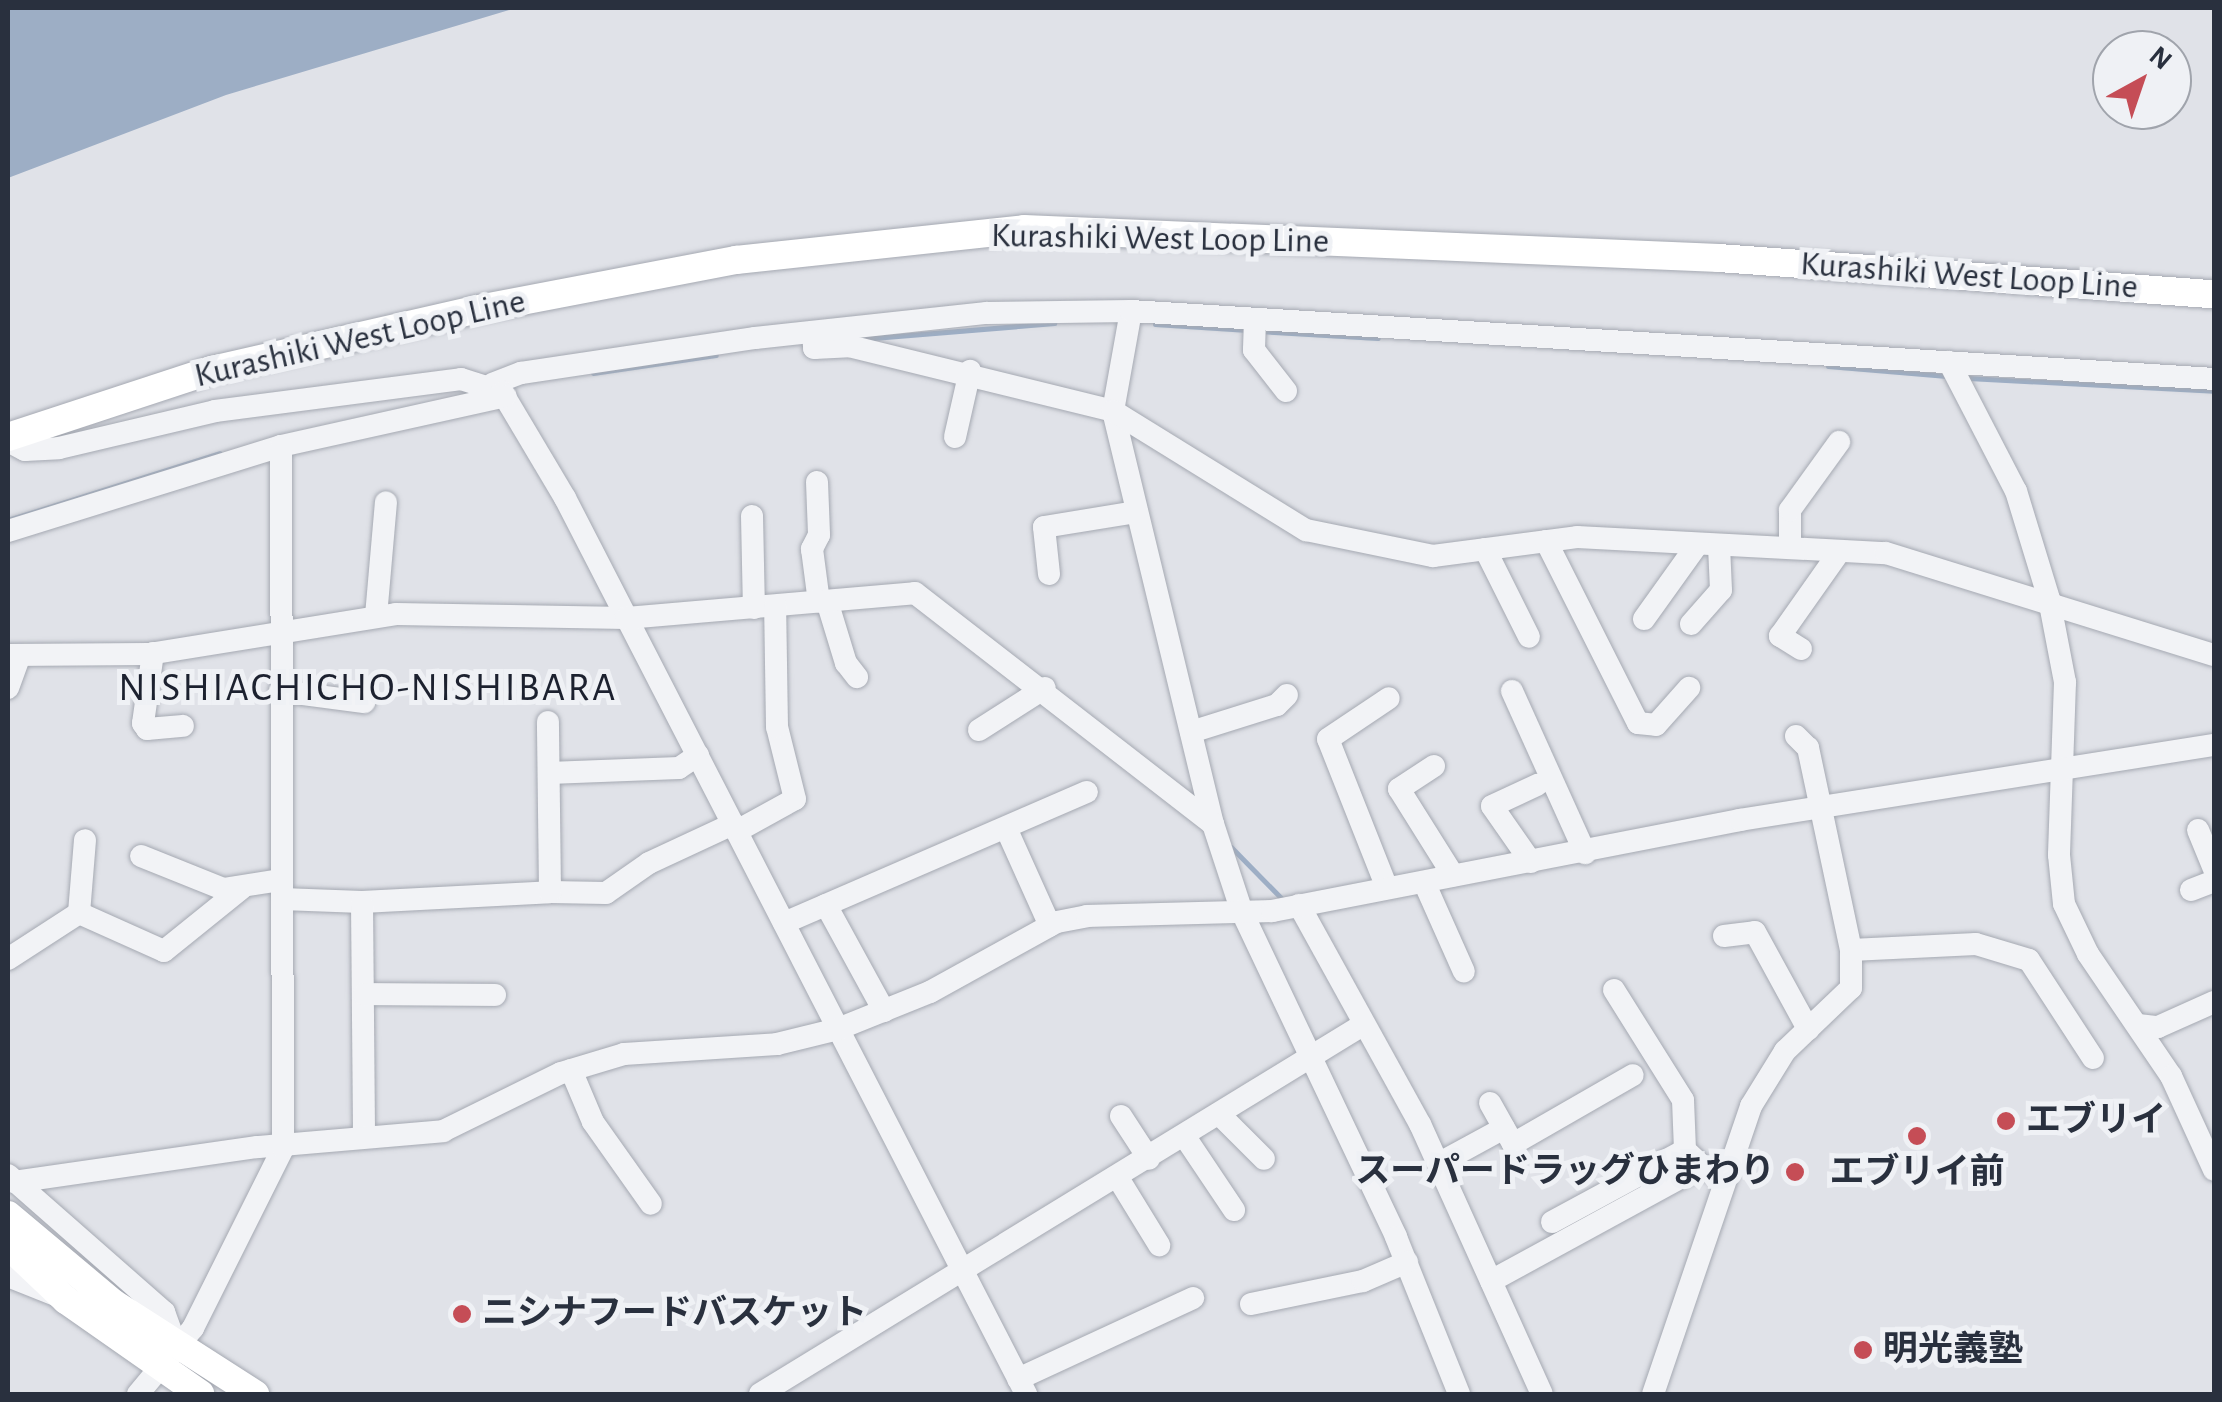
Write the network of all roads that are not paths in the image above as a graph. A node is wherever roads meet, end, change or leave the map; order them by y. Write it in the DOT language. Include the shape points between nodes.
graph roads {
  1 [pos="2214,294"];
  2 [pos="1130,319"];
  3 [pos="1255,327"];
  4 [pos="813,338"];
  5 [pos="970,372"];
  6 [pos="1952,372"];
  7 [pos="2214,379"];
  8 [pos="499,390"];
  9 [pos="1286,391"];
  10 [pos="1113,411"];
  11 [pos="955,438"];
  12 [pos="8,439"];
  13 [pos="1839,442"];
  14 [pos="281,446"];
  15 [pos="817,482"];
  16 [pos="386,502"];
  17 [pos="1138,512"];
  18 [pos="752,516"];
  19 [pos="8,531"];
  20 [pos="1546,541"];
  21 [pos="1708,546"];
  22 [pos="1790,548"];
  23 [pos="1485,549"];
  24 [pos="1840,551"];
  25 [pos="1049,574"];
  26 [pos="2050,599"];
  27 [pos="823,602"];
  28 [pos="764,607"];
  29 [pos="376,616"];
  30 [pos="626,618"];
  31 [pos="1644,619"];
  32 [pos="1692,624"];
  33 [pos="282,636"];
  34 [pos="1529,637"];
  35 [pos="1800,649"];
  36 [pos="152,654"];
  37 [pos="14,655"];
  38 [pos="2214,655"];
  39 [pos="857,677"];
  40 [pos="8,688"];
  41 [pos="1045,688"];
  42 [pos="1689,688"];
  43 [pos="280,691"];
  44 [pos="1512,691"];
  45 [pos="1286,696"];
  46 [pos="1389,698"];
  47 [pos="364,702"];
  48 [pos="548,722"];
  49 [pos="183,726"];
  50 [pos="980,730"];
  51 [pos="1191,732"];
  52 [pos="1796,736"];
  53 [pos="2214,746"];
  54 [pos="698,755"];
  55 [pos="2062,761"];
  56 [pos="1434,766"];
  57 [pos="548,773"];
  58 [pos="1537,784"];
  59 [pos="1087,792"];
  60 [pos="1817,803"];
  61 [pos="1213,824"];
  62 [pos="735,827"];
  63 [pos="1006,828"];
  64 [pos="2198,830"];
  65 [pos="84,840"];
  66 [pos="1583,848"];
  67 [pos="142,856"];
  68 [pos="1531,862"];
  69 [pos="2214,869"];
  70 [pos="1453,875"];
  71 [pos="2214,881"];
  72 [pos="1424,882"];
  73 [pos="1386,886"];
  74 [pos="242,888"];
  75 [pos="282,889"];
  76 [pos="2191,890"];
  77 [pos="550,892"];
  78 [pos="362,902"];
  79 [pos="826,905"];
  80 [pos="1298,905"];
  81 [pos="1242,912"];
  82 [pos="79,914"];
  83 [pos="784,923"];
  84 [pos="1050,926"];
  85 [pos="1724,936"];
  86 [pos="1852,950"];
  87 [pos="8,959"];
  88 [pos="1464,972"];
  89 [pos="1614,990"];
  90 [pos="364,994"];
  91 [pos="496,994"];
  92 [pos="2214,1002"];
  93 [pos="884,1011"];
  94 [pos="2138,1025"];
  95 [pos="1361,1026"];
  96 [pos="838,1029"];
  97 [pos="1808,1029"];
  98 [pos="2093,1058"];
  99 [pos="1312,1059"];
  100 [pos="571,1070"];
  101 [pos="1633,1075"];
  102 [pos="1490,1103"];
  103 [pos="1121,1116"];
  104 [pos="1220,1116"];
  105 [pos="1504,1128"];
  106 [pos="364,1137"];
  107 [pos="1185,1137"];
  108 [pos="283,1148"];
  109 [pos="1638,1153"];
  110 [pos="1149,1159"];
  111 [pos="1264,1159"];
  112 [pos="1438,1164"];
  113 [pos="1703,1165"];
  114 [pos="2214,1167"];
  115 [pos="1647,1176"];
  116 [pos="1118,1178"];
  117 [pos="10,1179"];
  118 [pos="651,1204"];
  119 [pos="1234,1210"];
  120 [pos="8,1215"];
  121 [pos="1552,1222"];
  122 [pos="8,1245"];
  123 [pos="1159,1245"];
  124 [pos="1407,1262"];
  125 [pos="962,1270"];
  126 [pos="8,1276"];
  127 [pos="1492,1281"];
  128 [pos="1193,1298"];
  129 [pos="66,1300"];
  130 [pos="1251,1304"];
  131 [pos="169,1358"];
  132 [pos="1022,1387"];
  133 [pos="138,1394"];
  134 [pos="200,1394"];
  135 [pos="255,1394"];
  136 [pos="760,1394"];
  137 [pos="1459,1394"];
  138 [pos="1542,1394"];
  139 [pos="1652,1394"];
  1 -- 12 [label="main road, Kurashiki West Loop Line" via="1719,258 1024,229 736,260 474,310 212,370"];
  2 -- 3 [label="street"];
  2 -- 4 [label="street" via="987,313"];
  2 -- 10 [label="street"];
  3 -- 6 [label="street"];
  3 -- 9 [label="street" via="1254,350"];
  4 -- 5 [label="street"];
  4 -- 8 [label="street" via="522,373"];
  5 -- 10 [label="street"];
  5 -- 11 [label="street"];
  6 -- 7 [label="street"];
  6 -- 26 [label="street" via="2016,491"];
  8 -- 12 [label="street" via="461,379 215,411 59,448 24,450"];
  8 -- 14 [label="street"];
  8 -- 30 [label="street"];
  10 -- 17 [label="street"];
  10 -- 23 [label="street" via="1306,530 1433,556"];
  13 -- 22 [label="street" via="1790,510"];
  14 -- 19 [label="street"];
  14 -- 33 [label="street"];
  15 -- 27 [label="street" via="819,535 812,549"];
  16 -- 29 [label="street"];
  17 -- 25 [label="street" via="1044,527"];
  17 -- 51 [label="street"];
  18 -- 28 [label="street"];
  20 -- 21 [label="street" via="1626,538"];
  20 -- 23 [label="street"];
  20 -- 42 [label="street" via="1638,722 1656,725"];
  21 -- 22 [label="street"];
  21 -- 31 [label="street"];
  21 -- 32 [label="street" via="1720,590"];
  22 -- 24 [label="street"];
  23 -- 34 [label="street"];
  24 -- 26 [label="street" via="1886,553"];
  24 -- 35 [label="street" via="1780,636"];
  26 -- 38 [label="street"];
  26 -- 55 [label="street" via="2065,682"];
  27 -- 28 [label="street"];
  27 -- 39 [label="street"];
  27 -- 41 [label="street" via="915,593"];
  28 -- 30 [label="street"];
  28 -- 62 [label="street" via="777,727 796,799"];
  29 -- 30 [label="street"];
  29 -- 33 [label="street"];
  30 -- 54 [label="street"];
  33 -- 36 [label="street"];
  33 -- 43 [label="street"];
  36 -- 37 [label="street"];
  36 -- 49 [label="street" via="142,723"];
  37 -- 40 [label="street"];
  41 -- 50 [label="street"];
  41 -- 61 [label="street"];
  43 -- 47 [label="street"];
  43 -- 75 [label="street"];
  44 -- 66 [label="street"];
  45 -- 51 [label="street" via="1277,705"];
  46 -- 73 [label="street" via="1328,739"];
  48 -- 57 [label="street"];
  51 -- 61 [label="street"];
  52 -- 60 [label="street" via="1808,748"];
  53 -- 55 [label="street"];
  54 -- 57 [label="street" via="679,768"];
  54 -- 62 [label="street"];
  55 -- 60 [label="street"];
  55 -- 94 [label="street" via="2064,904 2088,954"];
  56 -- 70 [label="street" via="1399,789"];
  57 -- 77 [label="street"];
  58 -- 68 [label="street" via="1492,806"];
  59 -- 63 [label="street"];
  60 -- 66 [label="street"];
  60 -- 86 [label="street"];
  61 -- 81 [label="street"];
  62 -- 77 [label="street" via="649,863 606,892"];
  62 -- 83 [label="street"];
  63 -- 79 [label="street"];
  63 -- 84 [label="street"];
  64 -- 69 [label="street"];
  65 -- 82 [label="street"];
  66 -- 68 [label="street"];
  67 -- 74 [label="street" via="223,889"];
  68 -- 70 [label="street"];
  70 -- 72 [label="street"];
  71 -- 76 [label="street"];
  72 -- 73 [label="street"];
  72 -- 88 [label="street"];
  73 -- 80 [label="street"];
  74 -- 75 [label="street"];
  74 -- 82 [label="street" via="164,951"];
  75 -- 78 [label="street"];
  75 -- 108 [label="street"];
  77 -- 78 [label="street"];
  78 -- 90 [label="street"];
  79 -- 83 [label="street"];
  79 -- 93 [label="street"];
  80 -- 81 [label="street"];
  80 -- 95 [label="street"];
  81 -- 84 [label="street" via="1087,916"];
  81 -- 99 [label="street"];
  82 -- 87 [label="street"];
  83 -- 96 [label="street"];
  84 -- 93 [label="street"];
  85 -- 97 [label="street" via="1755,932"];
  86 -- 97 [label="street" via="1852,988"];
  86 -- 98 [label="street" via="1976,944 2029,960"];
  89 -- 113 [label="street" via="1683,1100"];
  90 -- 91 [label="street"];
  90 -- 106 [label="street"];
  92 -- 94 [label="street" via="2158,1027"];
  93 -- 96 [label="street"];
  94 -- 114 [label="street" via="2189,1109"];
  95 -- 99 [label="street"];
  95 -- 112 [label="street"];
  96 -- 100 [label="street" via="777,1044 624,1054"];
  96 -- 125 [label="street"];
  97 -- 113 [label="street"];
  99 -- 104 [label="street"];
  99 -- 124 [label="street"];
  100 -- 106 [label="street" via="443,1131"];
  100 -- 118 [label="street" via="593,1122"];
  101 -- 105 [label="street" via="1513,1144"];
  102 -- 105 [label="street"];
  103 -- 110 [label="street"];
  104 -- 107 [label="street"];
  104 -- 111 [label="street"];
  105 -- 112 [label="street"];
  106 -- 108 [label="street"];
  107 -- 110 [label="street"];
  107 -- 119 [label="street"];
  108 -- 117 [label="street"];
  108 -- 131 [label="street" via="235,1254"];
  109 -- 115 [label="street"];
  110 -- 116 [label="street"];
  112 -- 127 [label="street"];
  113 -- 115 [label="street"];
  113 -- 127 [label="street"];
  113 -- 139 [label="street"];
  115 -- 121 [label="street"];
  116 -- 123 [label="street"];
  116 -- 125 [label="street"];
  117 -- 131 [label="street" via="164,1312"];
  120 -- 131 [label="main road"];
  122 -- 129 [label="main road"];
  124 -- 130 [label="street" via="1363,1282"];
  124 -- 137 [label="street"];
  125 -- 132 [label="street"];
  125 -- 136 [label="street"];
  126 -- 129 [label="street"];
  127 -- 138 [label="street"];
  128 -- 132 [label="street"];
  129 -- 131 [label="main road"];
  131 -- 133 [label="street"];
  131 -- 134 [label="main road"];
  131 -- 135 [label="main road"];
}
